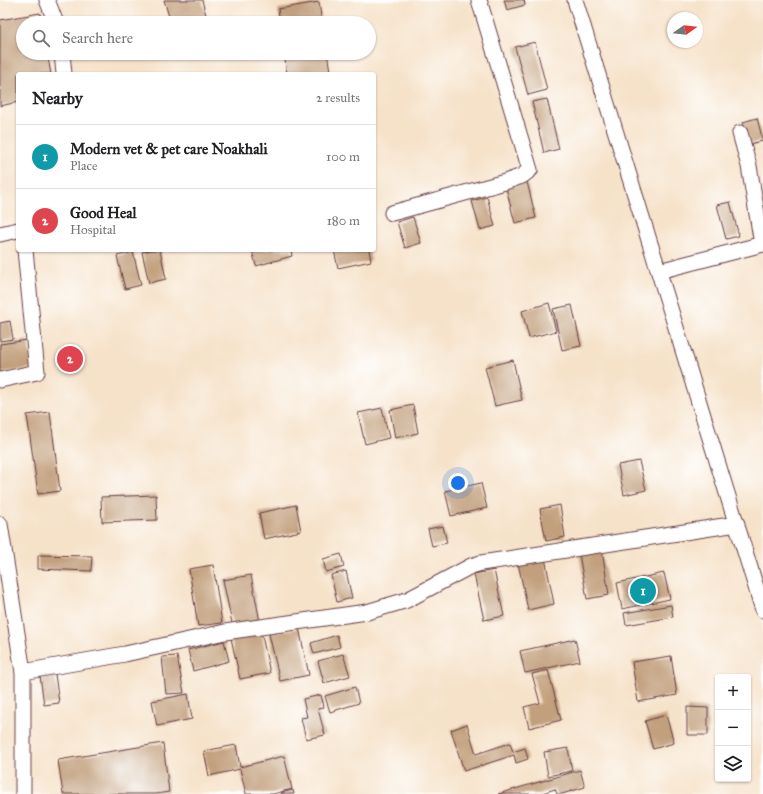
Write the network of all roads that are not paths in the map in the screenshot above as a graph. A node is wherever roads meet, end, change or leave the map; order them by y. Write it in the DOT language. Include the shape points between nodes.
graph roads {
  1 [pos="47,0"];
  2 [pos="479,0"];
  3 [pos="575,0"];
  4 [pos="53,16"];
  5 [pos="63,60"];
  6 [pos="64,72"];
  7 [pos="740,133"];
  8 [pos="392,213"];
  9 [pos="16,230"];
  10 [pos="0,234"];
  11 [pos="762,244"];
  12 [pos="25,252"];
  13 [pos="659,271"];
  14 [pos="0,380"];
  15 [pos="0,524"];
  16 [pos="737,524"];
  17 [pos="763,610"];
  18 [pos="23,672"];
  19 [pos="19,794"];
  20 [pos="23,794"];
  1 -- 4 [label="street"];
  2 -- 8 [label="street" via="530,170 505,182"];
  3 -- 13 [label="street"];
  5 -- 6 [label="street"];
  7 -- 11 [label="street" via="749,166"];
  9 -- 10 [label="street"];
  11 -- 13 [label="street"];
  12 -- 14 [label="street" via="37,372"];
  13 -- 16 [label="street"];
  15 -- 18 [label="street"];
  16 -- 17 [label="street"];
  16 -- 18 [label="street" via="482,563 471,566 407,600 367,612 225,632 125,654"];
  18 -- 20 [label="street"];
  19 -- 20 [label="street"];
}
